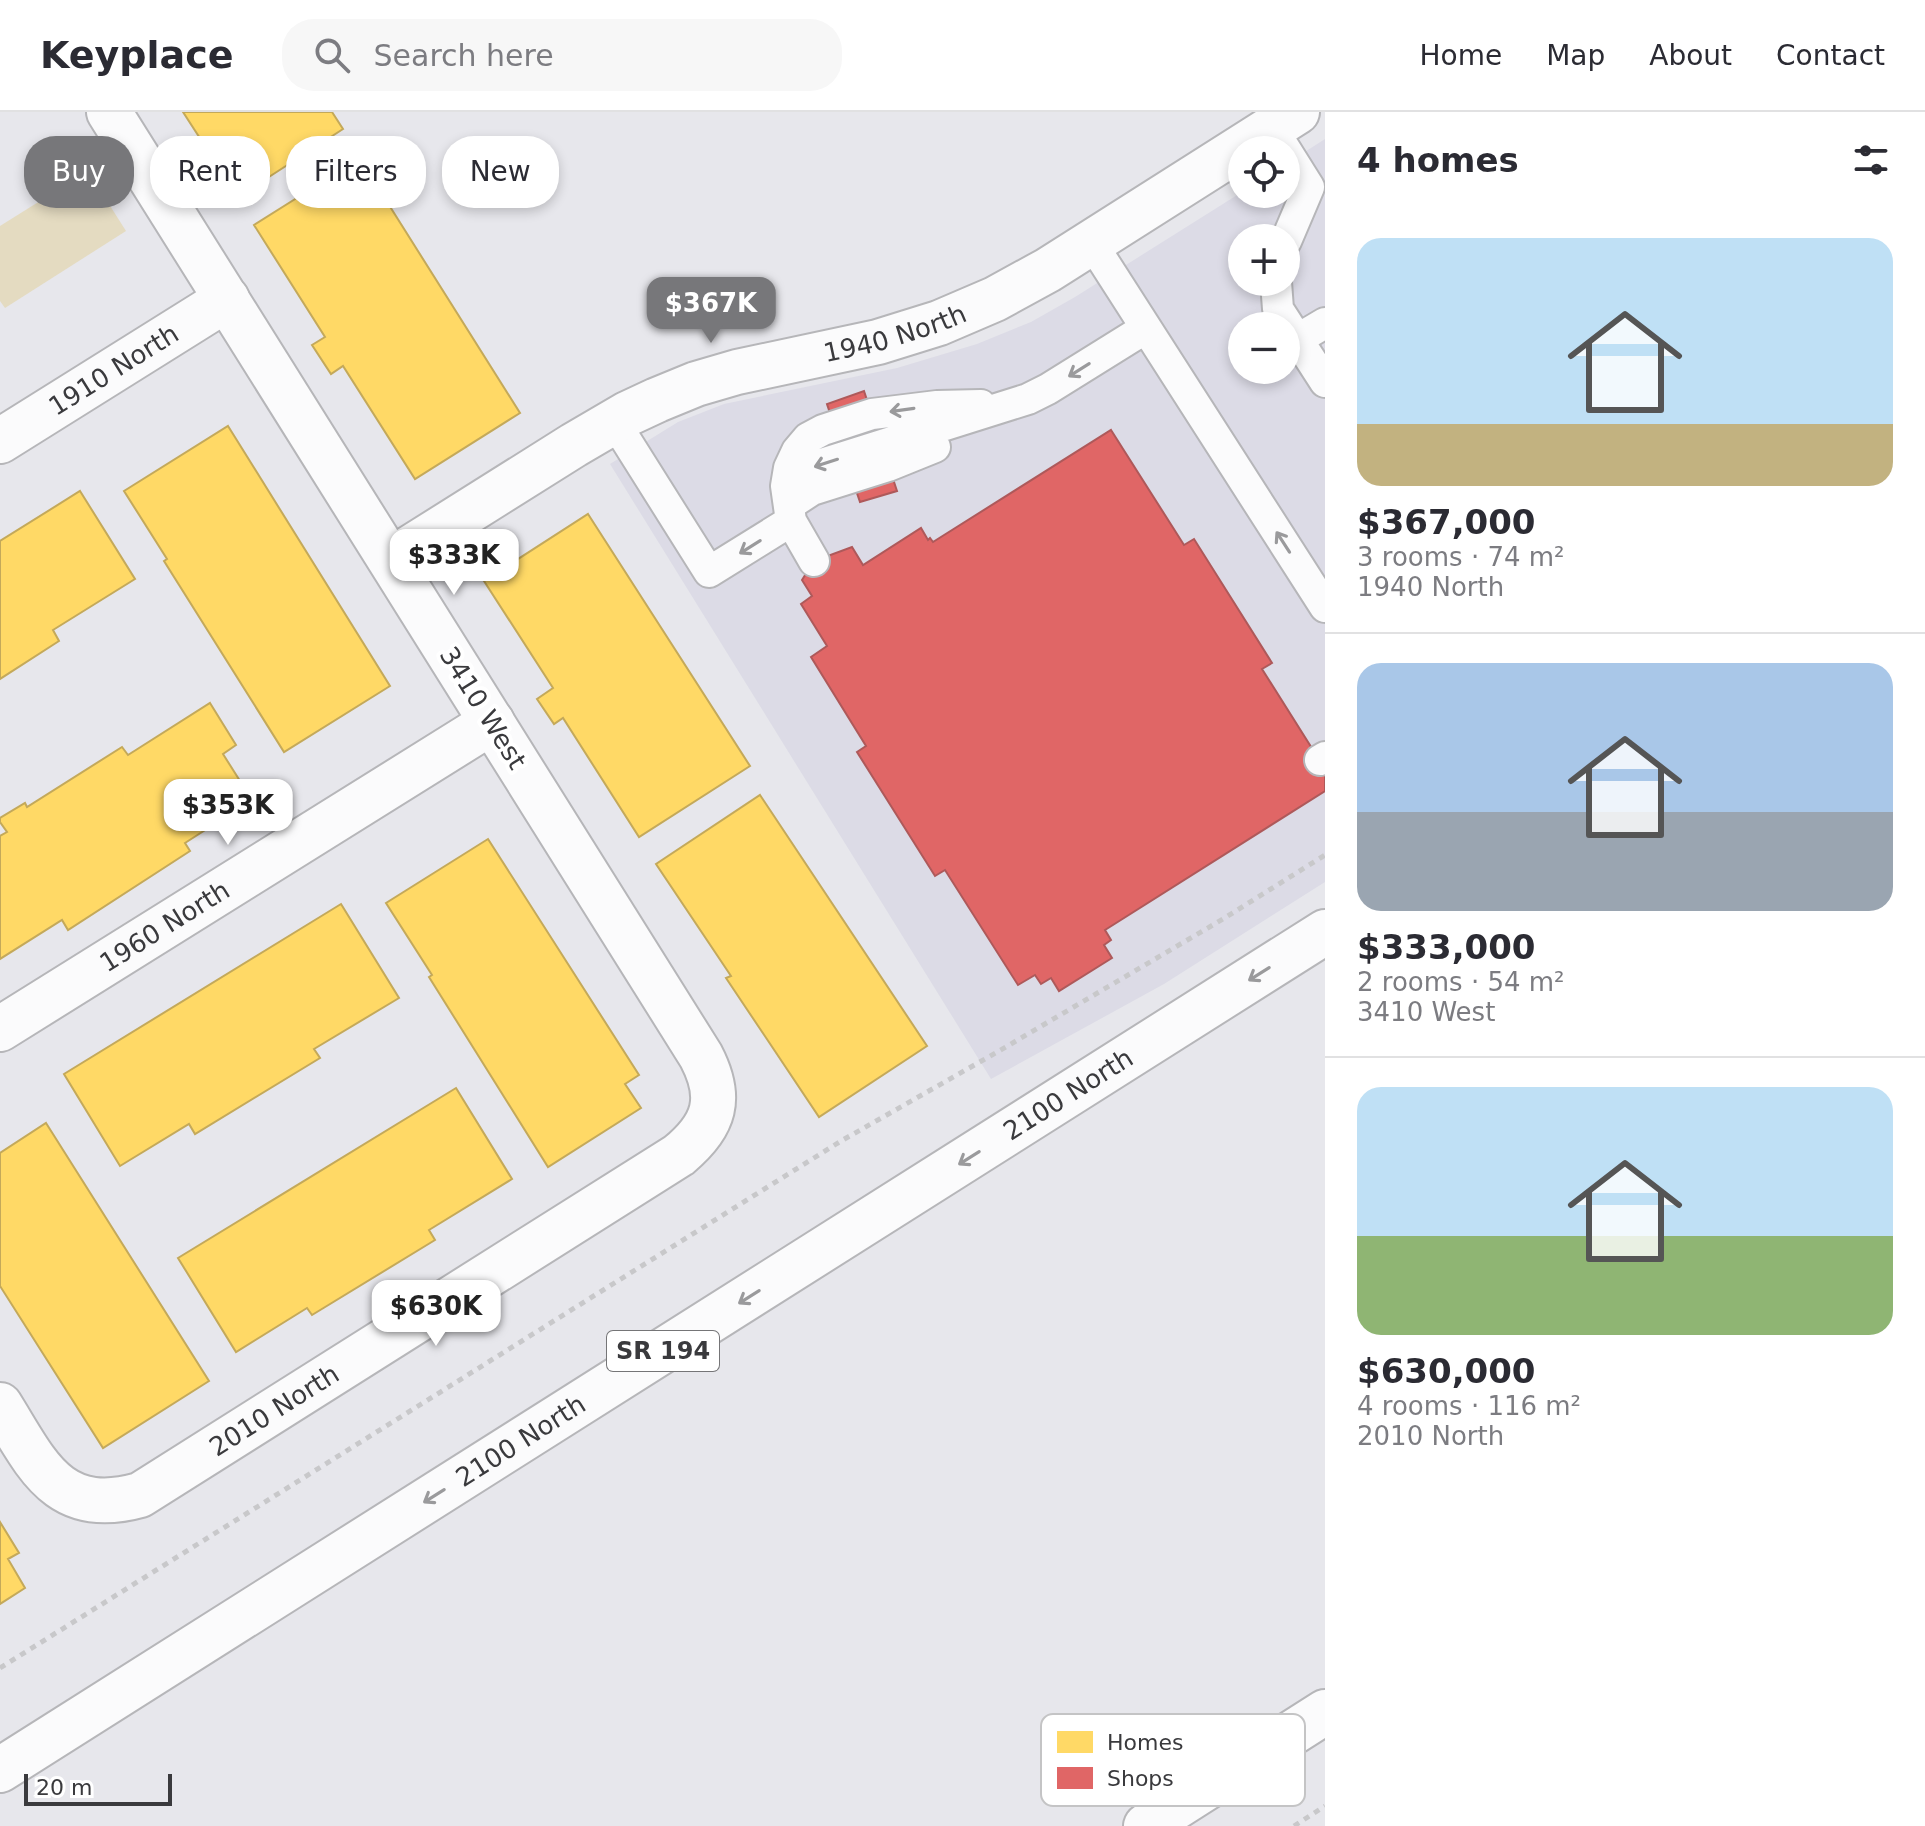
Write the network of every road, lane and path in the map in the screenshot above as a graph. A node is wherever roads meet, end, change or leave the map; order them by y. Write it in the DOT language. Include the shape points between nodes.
graph roads {
  1 [pos="109,112"];
  2 [pos="1285,120"];
  3 [pos="1317,182"];
  4 [pos="1295,224"];
  5 [pos="1091,242"];
  6 [pos="227,299"];
  7 [pos="1325,323"];
  8 [pos="1146,328"];
  9 [pos="1300,338"];
  10 [pos="1300,342"];
  11 [pos="1325,382"];
  12 [pos="1008,407"];
  13 [pos="614,421"];
  14 [pos="0,441"];
  15 [pos="790,513"];
  16 [pos="391,560"];
  17 [pos="814,561"];
  18 [pos="1325,607"];
  19 [pos="492,722"];
  20 [pos="1325,855"];
  21 [pos="1325,932"];
  22 [pos="0,1029"];
  23 [pos="713,1106"];
  24 [pos="0,1405"];
  25 [pos="0,1668"];
  26 [pos="1325,1712"];
  27 [pos="1305,1725"];
  28 [pos="0,1770"];
  29 [pos="1177,1806"];
  30 [pos="1325,1806"];
  31 [pos="1146,1826"];
  32 [pos="1294,1826"];
  1 -- 6 [label="main road, 3410 West"];
  2 -- 3 [label="lane"];
  2 -- 5 [label="main road, 1940 North"];
  3 -- 4 [label="lane"];
  5 -- 8 [label="lane"];
  5 -- 13 [label="main road, 1940 North" via="995,299 939,323 696,384"];
  6 -- 14 [label="main road, 1910 North"];
  6 -- 16 [label="main road, 3410 West"];
  7 -- 9 [label="lane"];
  8 -- 12 [label="lane, one-way" via="1048,389"];
  18 -- 8 [label="lane, one-way"];
  10 -- 11 [label="lane"];
  12 -- 15 [label="lane, one-way" via="917,455 812,490"];
  12 -- 15 [label="lane, one-way" via="904,409 823,430 808,438 789,468"];
  15 -- 13 [label="lane, one-way" via="709,572"];
  13 -- 16 [label="main road, 1940 North"];
  15 -- 17 [label="lane"];
  16 -- 19 [label="main road, 3410 West"];
  19 -- 22 [label="main road, 1960 North"];
  19 -- 23 [label="main road, 3410 West" via="701,1056 714,1089"];
  20 -- 25 [label="path" via="841,1141"];
  21 -- 28 [label="main road, 2100 North / SR 194, one-way"];
  23 -- 24 [label="main road, 2010 North" via="695,1142 665,1163 140,1495 96,1502 57,1484 41,1470"];
  26 -- 27 [label="main road"];
  29 -- 31 [label="main road"];
  30 -- 32 [label="path"];
}
